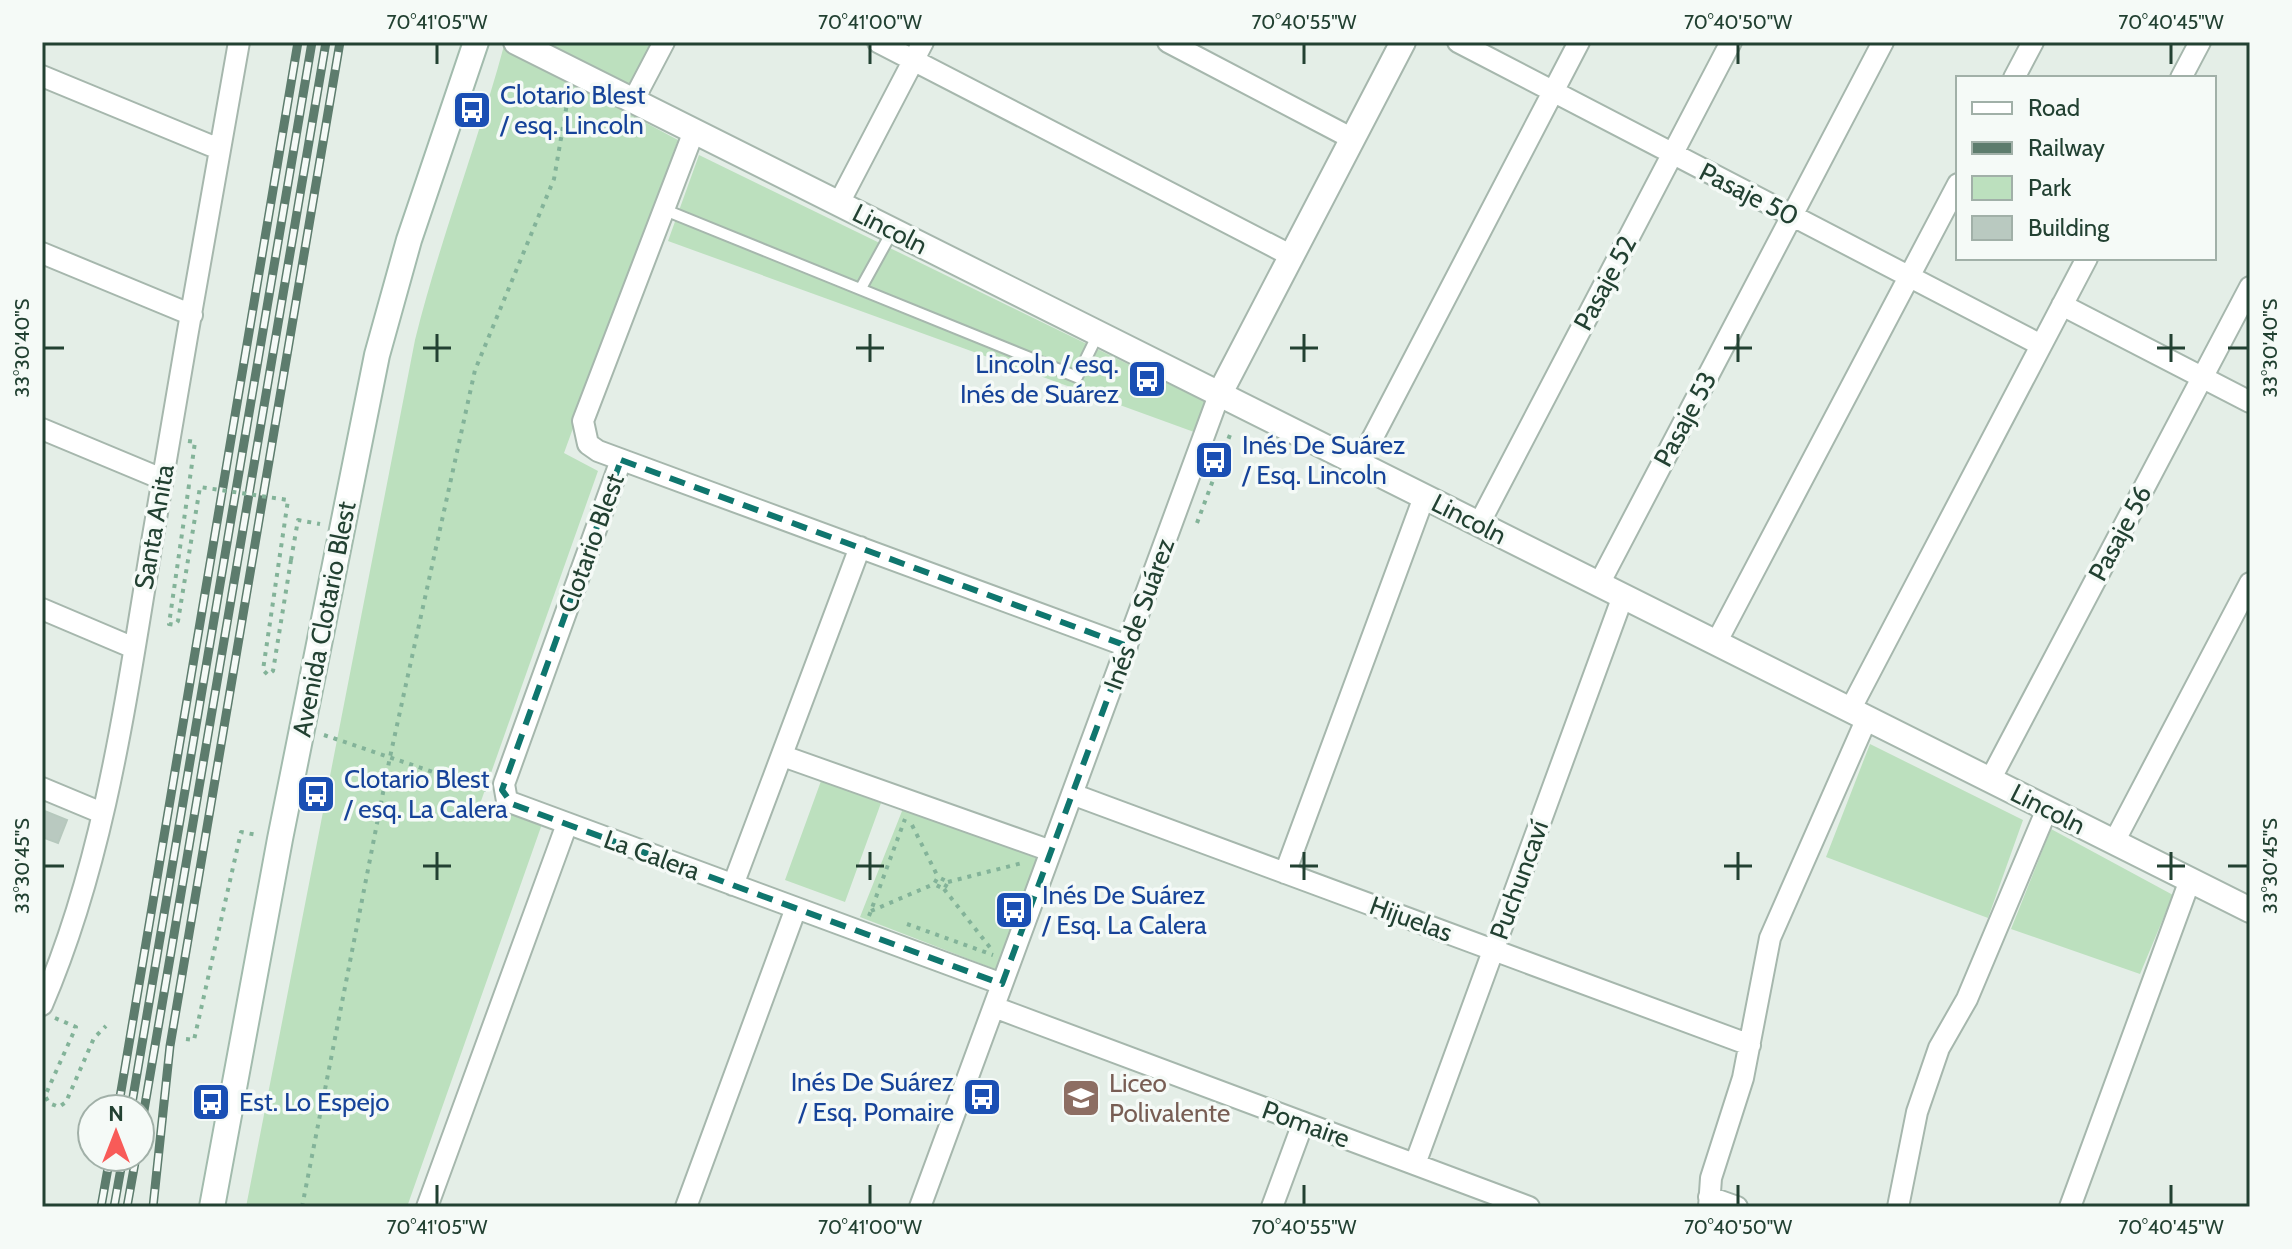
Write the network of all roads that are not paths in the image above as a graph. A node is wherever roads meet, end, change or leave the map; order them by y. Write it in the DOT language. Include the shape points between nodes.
graph roads {
  1 [pos="239,42"];
  2 [pos="476,42"];
  3 [pos="516,42"];
  4 [pos="664,42"];
  5 [pos="878,42"];
  6 [pos="1168,42"];
  7 [pos="1403,42"];
  8 [pos="1458,42"];
  9 [pos="1579,42"];
  10 [pos="1731,42"];
  11 [pos="1883,42"];
  12 [pos="2033,42"];
  13 [pos="2200,42"];
  14 [pos="918,51"];
  15 [pos="42,76"];
  16 [pos="2015,76"];
  17 [pos="2182,76"];
  18 [pos="1553,91"];
  19 [pos="633,101"];
  20 [pos="694,131"];
  21 [pos="1353,139"];
  22 [pos="219,149"];
  23 [pos="1672,154"];
  24 [pos="1956,188"];
  25 [pos="839,203"];
  26 [pos="665,210"];
  27 [pos="1792,216"];
  28 [pos="893,230"];
  29 [pos="42,253"];
  30 [pos="1292,256"];
  31 [pos="2086,260"];
  32 [pos="1909,277"];
  33 [pos="2250,287"];
  34 [pos="861,288"];
  35 [pos="2062,305"];
  36 [pos="192,315"];
  37 [pos="1098,334"];
  38 [pos="2041,345"];
  39 [pos="2202,377"];
  40 [pos="1219,395"];
  41 [pos="2250,402"];
  42 [pos="42,429"];
  43 [pos="621,460"];
  44 [pos="1359,464"];
  45 [pos="162,479"];
  46 [pos="1424,497"];
  47 [pos="1479,524"];
  48 [pos="860,547"];
  49 [pos="2250,583"];
  50 [pos="1599,584"];
  51 [pos="1623,596"];
  52 [pos="42,609"];
  53 [pos="1716,643"];
  54 [pos="1127,646"];
  55 [pos="134,648"];
  56 [pos="1858,714"];
  57 [pos="783,756"];
  58 [pos="1990,780"];
  59 [pos="42,788"];
  60 [pos="1072,794"];
  61 [pos="503,796"];
  62 [pos="2047,809"];
  63 [pos="102,813"];
  64 [pos="567,824"];
  65 [pos="2114,842"];
  66 [pos="1051,851"];
  67 [pos="1285,873"];
  68 [pos="2190,880"];
  69 [pos="733,885"];
  70 [pos="2248,905"];
  71 [pos="796,908"];
  72 [pos="1494,950"];
  73 [pos="49,968"];
  74 [pos="1002,984"];
  75 [pos="994,1007"];
  76 [pos="48,1011"];
  77 [pos="1750,1045"];
  78 [pos="1303,1123"];
  79 [pos="1415,1164"];
  80 [pos="1709,1202"];
  81 [pos="212,1207"];
  82 [pos="427,1207"];
  83 [pos="686,1207"];
  84 [pos="920,1207"];
  85 [pos="1272,1207"];
  86 [pos="1529,1207"];
  87 [pos="1737,1207"];
  88 [pos="1898,1207"];
  89 [pos="2070,1207"];
  1 -- 22 [label="street, Santa Anita"];
  2 -- 81 [label="street, Avenida Clotario Blest" via="394,290 362,419"];
  3 -- 19 [label="street, Lincoln"];
  4 -- 19 [label="street"];
  5 -- 14 [label="street"];
  6 -- 21 [label="street"];
  7 -- 21 [label="street, Inés de Suárez"];
  8 -- 18 [label="street, Pasaje 50"];
  9 -- 18 [label="street"];
  10 -- 23 [label="street, Pasaje 52"];
  11 -- 27 [label="street, Pasaje 53"];
  12 -- 16 [label="street"];
  13 -- 17 [label="street"];
  14 -- 25 [label="street"];
  14 -- 30 [label="street"];
  15 -- 22 [label="street"];
  18 -- 23 [label="street, Pasaje 50"];
  18 -- 44 [label="street"];
  19 -- 20 [label="street, Lincoln"];
  20 -- 25 [label="street, Lincoln"];
  20 -- 26 [label="street, Clotario Blest"];
  21 -- 30 [label="street, Inés de Suárez"];
  22 -- 36 [label="street, Santa Anita"];
  23 -- 27 [label="street, Pasaje 50"];
  23 -- 47 [label="street, Pasaje 52"];
  24 -- 32 [label="street"];
  25 -- 28 [label="street, Lincoln"];
  26 -- 34 [label="lane"];
  26 -- 43 [label="street, Clotario Blest" via="583,421 584,438 592,448"];
  27 -- 32 [label="street, Pasaje 50"];
  27 -- 50 [label="street, Pasaje 53"];
  28 -- 34 [label="lane"];
  28 -- 37 [label="street, Lincoln"];
  29 -- 36 [label="street"];
  30 -- 40 [label="street, Inés de Suárez"];
  31 -- 35 [label="street"];
  32 -- 38 [label="street, Pasaje 50"];
  32 -- 53 [label="street"];
  33 -- 39 [label="street, Pasaje 56"];
  34 -- 37 [label="lane" via="1077,377"];
  35 -- 38 [label="street"];
  35 -- 39 [label="street"];
  36 -- 45 [label="street, Santa Anita"];
  37 -- 40 [label="street, Lincoln"];
  38 -- 56 [label="street"];
  39 -- 41 [label="street"];
  39 -- 58 [label="street, Pasaje 56"];
  40 -- 44 [label="street, Lincoln"];
  40 -- 54 [label="street, Inés de Suárez"];
  42 -- 45 [label="street"];
  43 -- 48 [label="street"];
  43 -- 61 [label="street, Clotario Blest"];
  44 -- 46 [label="street, Lincoln"];
  45 -- 55 [label="street, Santa Anita"];
  46 -- 47 [label="street, Lincoln"];
  46 -- 67 [label="street"];
  47 -- 50 [label="street, Lincoln"];
  48 -- 54 [label="street"];
  48 -- 57 [label="street"];
  49 -- 65 [label="street"];
  50 -- 51 [label="street, Lincoln"];
  51 -- 53 [label="street, Lincoln"];
  51 -- 72 [label="street, Puchuncaví"];
  52 -- 55 [label="street"];
  53 -- 56 [label="street, Lincoln"];
  54 -- 60 [label="street, Inés de Suárez"];
  55 -- 63 [label="street, Santa Anita"];
  56 -- 58 [label="street, Lincoln"];
  56 -- 77 [label="street" via="1770,938"];
  57 -- 66 [label="street"];
  57 -- 69 [label="street"];
  58 -- 62 [label="street, Lincoln"];
  59 -- 63 [label="street"];
  60 -- 66 [label="street, Inés de Suárez"];
  60 -- 67 [label="street, Hijuelas"];
  61 -- 64 [label="street, La Calera"];
  62 -- 65 [label="street, Lincoln"];
  62 -- 88 [label="street" via="1967,999 1939,1048 1917,1112"];
  63 -- 73 [label="street, Santa Anita" via="82,903"];
  64 -- 69 [label="street, La Calera"];
  64 -- 82 [label="street"];
  65 -- 68 [label="street, Lincoln"];
  66 -- 74 [label="street, Inés de Suárez"];
  67 -- 72 [label="street, Hijuelas"];
  68 -- 70 [label="street, Lincoln"];
  68 -- 89 [label="street"];
  69 -- 71 [label="street, La Calera"];
  71 -- 74 [label="street, La Calera"];
  71 -- 83 [label="street"];
  72 -- 77 [label="street, Hijuelas"];
  72 -- 79 [label="street, Puchuncaví"];
  73 -- 76 [label="street, Santa Anita"];
  74 -- 75 [label="street, Inés de Suárez"];
  75 -- 78 [label="street, Pomaire"];
  75 -- 84 [label="street, Inés de Suárez"];
  77 -- 80 [label="street"];
  78 -- 79 [label="street, Pomaire"];
  78 -- 85 [label="street"];
  79 -- 86 [label="street, Pomaire"];
  80 -- 87 [label="street"];
}
